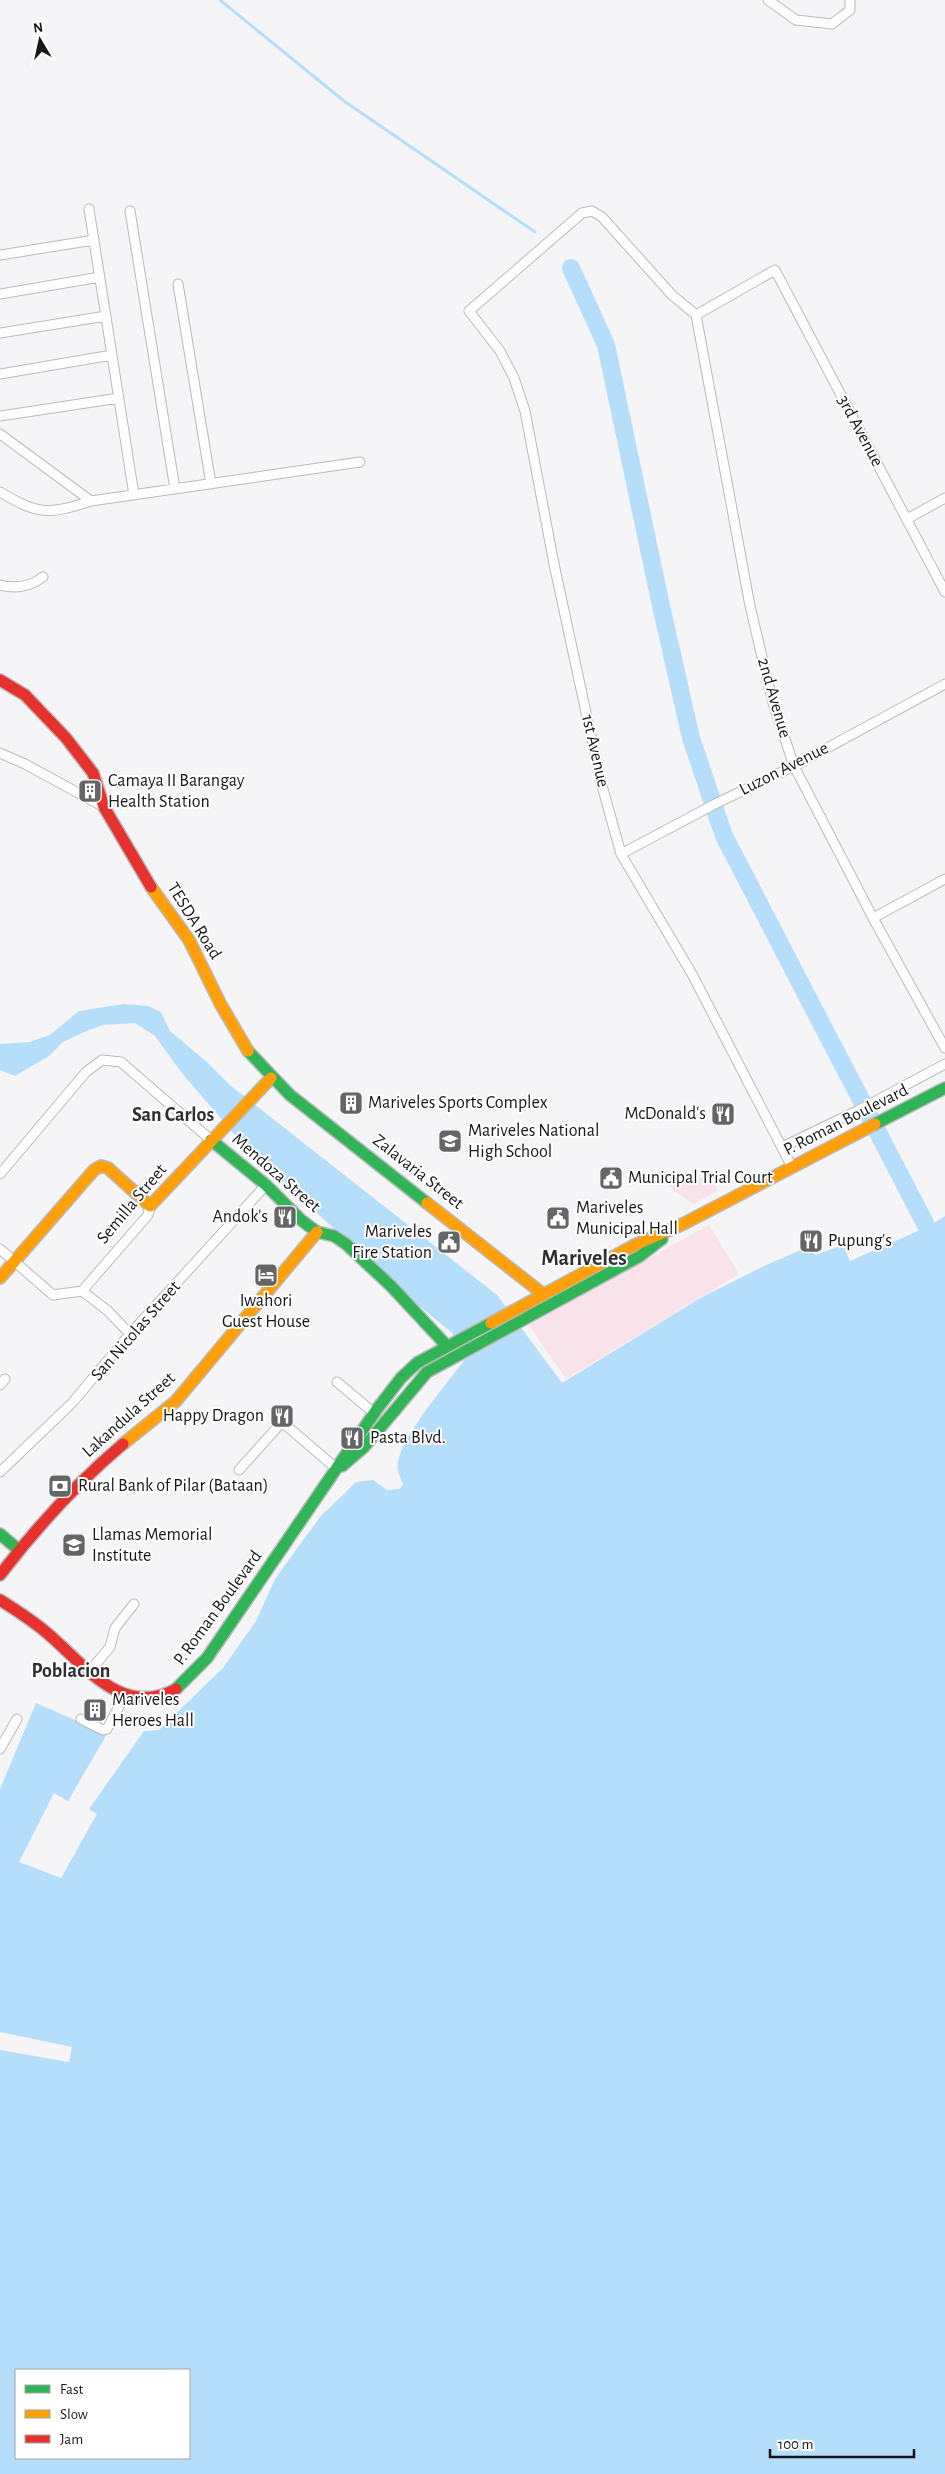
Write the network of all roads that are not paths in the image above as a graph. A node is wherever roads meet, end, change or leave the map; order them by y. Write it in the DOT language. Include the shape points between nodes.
graph roads {
  1 [pos="768,0"];
  2 [pos="850,0"];
  3 [pos="89,209"];
  4 [pos="130,212"];
  5 [pos="94,240"];
  6 [pos="0,255"];
  7 [pos="100,277"];
  8 [pos="178,284"];
  9 [pos="0,294"];
  10 [pos="696,315"];
  11 [pos="106,316"];
  12 [pos="0,333"];
  13 [pos="112,355"];
  14 [pos="0,374"];
  15 [pos="119,398"];
  16 [pos="0,416"];
  17 [pos="0,434"];
  18 [pos="360,462"];
  19 [pos="211,484"];
  20 [pos="175,489"];
  21 [pos="0,492"];
  22 [pos="134,495"];
  23 [pos="945,498"];
  24 [pos="91,502"];
  25 [pos="907,519"];
  26 [pos="43,577"];
  27 [pos="0,585"];
  28 [pos="945,592"];
  29 [pos="0,680"];
  30 [pos="945,684"];
  31 [pos="0,753"];
  32 [pos="794,766"];
  33 [pos="104,807"];
  34 [pos="622,854"];
  35 [pos="945,879"];
  36 [pos="873,918"];
  37 [pos="945,1048"];
  38 [pos="945,1064"];
  39 [pos="271,1078"];
  40 [pos="945,1088"];
  41 [pos="211,1140"];
  42 [pos="782,1147"];
  43 [pos="792,1167"];
  44 [pos="0,1174"];
  45 [pos="266,1185"];
  46 [pos="150,1206"];
  47 [pos="682,1224"];
  48 [pos="317,1232"];
  49 [pos="0,1249"];
  50 [pos="14,1262"];
  51 [pos="0,1278"];
  52 [pos="82,1291"];
  53 [pos="543,1294"];
  54 [pos="130,1334"];
  55 [pos="451,1343"];
  56 [pos="337,1382"];
  57 [pos="374,1413"];
  58 [pos="337,1468"];
  59 [pos="239,1470"];
  60 [pos="0,1472"];
  61 [pos="0,1534"];
  62 [pos="19,1550"];
  63 [pos="0,1575"];
  64 [pos="0,1600"];
  65 [pos="134,1604"];
  66 [pos="89,1672"];
  67 [pos="125,1695"];
  68 [pos="17,1719"];
  69 [pos="81,1719"];
  70 [pos="2,1738"];
  71 [pos="0,1749"];
  1 -- 2 [label="street" via="796,20 819,24 832,24 842,18 850,10"];
  3 -- 5 [label="street"];
  4 -- 20 [label="street"];
  5 -- 6 [label="street"];
  5 -- 7 [label="street"];
  7 -- 9 [label="street"];
  7 -- 11 [label="street"];
  8 -- 19 [label="street"];
  10 -- 25 [label="street, 3rd Avenue" via="775,270"];
  10 -- 32 [label="street, 2nd Avenue" via="750,606 773,704"];
  10 -- 34 [label="street, 1st Avenue" via="672,295 602,217 592,211 582,213 469,311 500,352 514,378 525,411 601,782"];
  11 -- 12 [label="street"];
  11 -- 13 [label="street"];
  13 -- 14 [label="street"];
  13 -- 15 [label="street"];
  15 -- 16 [label="street"];
  15 -- 22 [label="street"];
  17 -- 24 [label="street"];
  18 -- 19 [label="street"];
  19 -- 20 [label="street"];
  20 -- 22 [label="street"];
  21 -- 24 [label="street" via="23,506 42,512"];
  22 -- 24 [label="street"];
  23 -- 25 [label="street"];
  25 -- 28 [label="street, 3rd Avenue"];
  26 -- 27 [label="street" via="33,585"];
  29 -- 33 [label="main road, TESDA Road" via="25,695 66,738 92,773"];
  30 -- 32 [label="street, Luzon Avenue"];
  31 -- 33 [label="street"];
  32 -- 34 [label="street, Luzon Avenue"];
  32 -- 36 [label="street, 2nd Avenue"];
  33 -- 39 [label="main road, TESDA Road" via="158,898 189,940 251,1057"];
  34 -- 42 [label="street, 1st Avenue" via="692,974"];
  35 -- 36 [label="street"];
  36 -- 37 [label="street, 2nd Avenue"];
  38 -- 42 [label="street"];
  39 -- 41 [label="main road, Semilla Street"];
  39 -- 53 [label="main road, Zalavaria Street"];
  40 -- 43 [label="main road, P. Roman Boulevard"];
  41 -- 44 [label="street" via="128,1067 110,1059 102,1060 86,1072"];
  41 -- 45 [label="main road, Mendoza Street"];
  41 -- 46 [label="main road, Semilla Street"];
  42 -- 43 [label="street, 1st Avenue"];
  43 -- 47 [label="main road, P. Roman Boulevard"];
  45 -- 48 [label="main road, Mendoza Street"];
  45 -- 54 [label="street, San Nicolas Street"];
  46 -- 50 [label="main road" via="108,1168 101,1166 94,1170"];
  46 -- 52 [label="street, Semilla Street" via="148,1215"];
  47 -- 53 [label="main road, P. Roman Boulevard"];
  47 -- 58 [label="main road, P. Roman Boulevard" via="640,1256 427,1372 410,1387 354,1458"];
  48 -- 55 [label="main road" via="334,1236 346,1244"];
  48 -- 62 [label="main road, Lakandula Street" via="176,1401 95,1468"];
  49 -- 50 [label="street"];
  50 -- 51 [label="main road"];
  50 -- 52 [label="street" via="53,1295"];
  52 -- 54 [label="street"];
  53 -- 55 [label="main road, P. Roman Boulevard"];
  54 -- 60 [label="street, San Nicolas Street" via="72,1403"];
  55 -- 57 [label="main road, P. Roman Boulevard" via="418,1363 401,1378"];
  56 -- 57 [label="street"];
  57 -- 58 [label="main road, P. Roman Boulevard"];
  58 -- 59 [label="street" via="282,1422"];
  58 -- 67 [label="main road, P. Roman Boulevard" via="207,1658 184,1683 157,1698 145,1700"];
  61 -- 62 [label="main road"];
  62 -- 63 [label="main road, Lakandula Street"];
  64 -- 66 [label="main road, P. Roman Boulevard" via="45,1632"];
  65 -- 66 [label="street" via="115,1628 110,1647"];
  66 -- 67 [label="main road, P. Roman Boulevard"];
  67 -- 69 [label="street" via="107,1729"];
  68 -- 70 [label="street"];
  70 -- 71 [label="street"];
}
